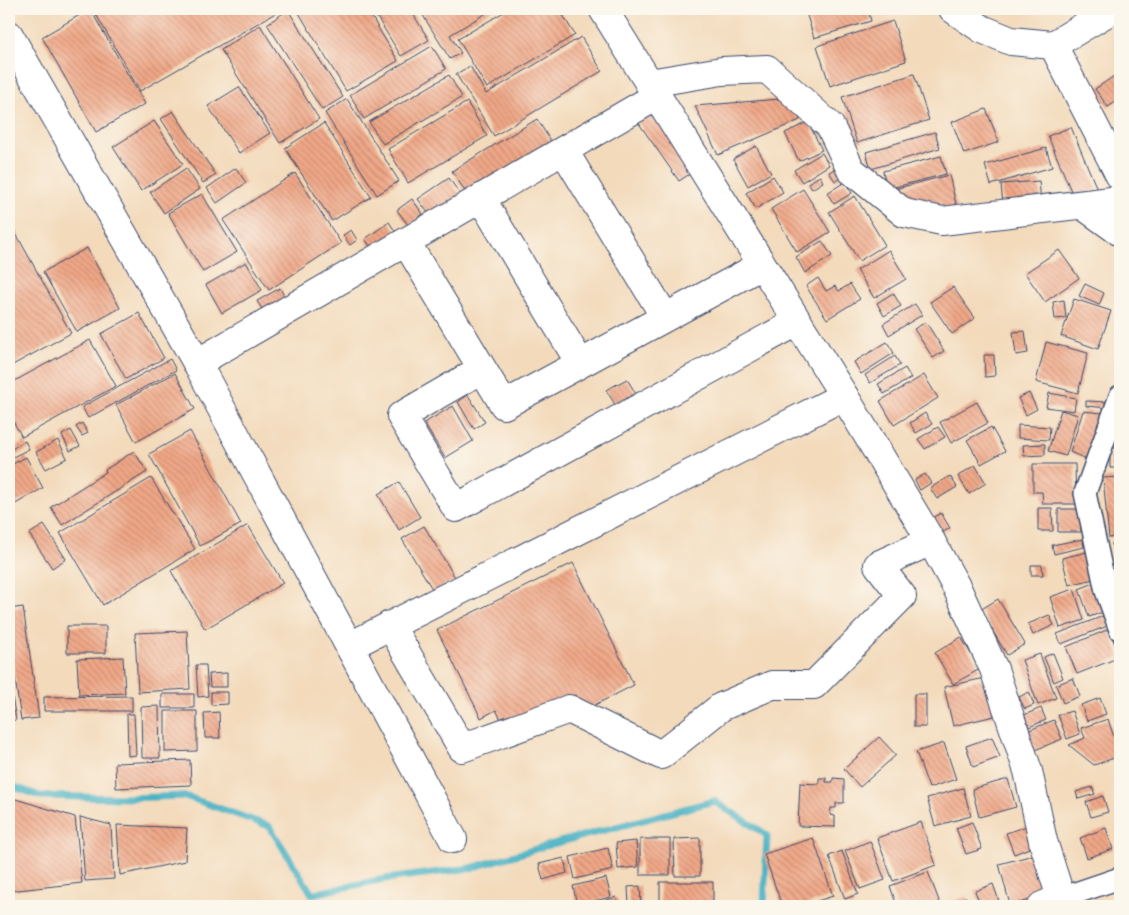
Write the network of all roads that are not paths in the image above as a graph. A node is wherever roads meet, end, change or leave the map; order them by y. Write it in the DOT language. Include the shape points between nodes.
graph roads {
  1 [pos="603,9"];
  2 [pos="954,9"];
  3 [pos="1113,9"];
  4 [pos="9,35"];
  5 [pos="1054,45"];
  6 [pos="653,90"];
  7 [pos="564,151"];
  8 [pos="1120,176"];
  9 [pos="482,198"];
  10 [pos="1120,200"];
  11 [pos="1120,214"];
  12 [pos="1120,232"];
  13 [pos="406,242"];
  14 [pos="762,265"];
  15 [pos="665,317"];
  16 [pos="798,322"];
  17 [pos="197,362"];
  18 [pos="580,363"];
  19 [pos="482,369"];
  20 [pos="844,396"];
  21 [pos="1120,396"];
  22 [pos="932,541"];
  23 [pos="390,625"];
  24 [pos="1120,630"];
  25 [pos="350,646"];
  26 [pos="453,839"];
  27 [pos="1120,878"];
  28 [pos="1052,902"];
  1 -- 6 [label="street"];
  2 -- 5 [label="street" via="982,29 1011,41"];
  3 -- 5 [label="street"];
  4 -- 17 [label="street"];
  5 -- 8 [label="street"];
  6 -- 7 [label="street"];
  6 -- 10 [label="street" via="722,71 767,69 830,126 851,170 904,213 942,221"];
  6 -- 14 [label="street"];
  7 -- 9 [label="street"];
  7 -- 15 [label="street"];
  9 -- 13 [label="street"];
  9 -- 18 [label="street"];
  11 -- 12 [label="street" via="1088,209"];
  13 -- 17 [label="street"];
  13 -- 19 [label="street"];
  14 -- 15 [label="street"];
  14 -- 16 [label="street"];
  15 -- 18 [label="street"];
  16 -- 19 [label="street" via="456,508 401,416"];
  16 -- 20 [label="street"];
  17 -- 25 [label="street"];
  18 -- 19 [label="street" via="504,405"];
  20 -- 22 [label="street"];
  20 -- 23 [label="street"];
  21 -- 24 [label="street" via="1085,493 1106,591"];
  22 -- 23 [label="street" via="878,565 902,596 814,685 772,685 721,707 661,755 569,709 462,748"];
  22 -- 28 [label="street" via="994,669 1028,771"];
  23 -- 25 [label="street"];
  25 -- 26 [label="street"];
  27 -- 28 [label="street"];
}
